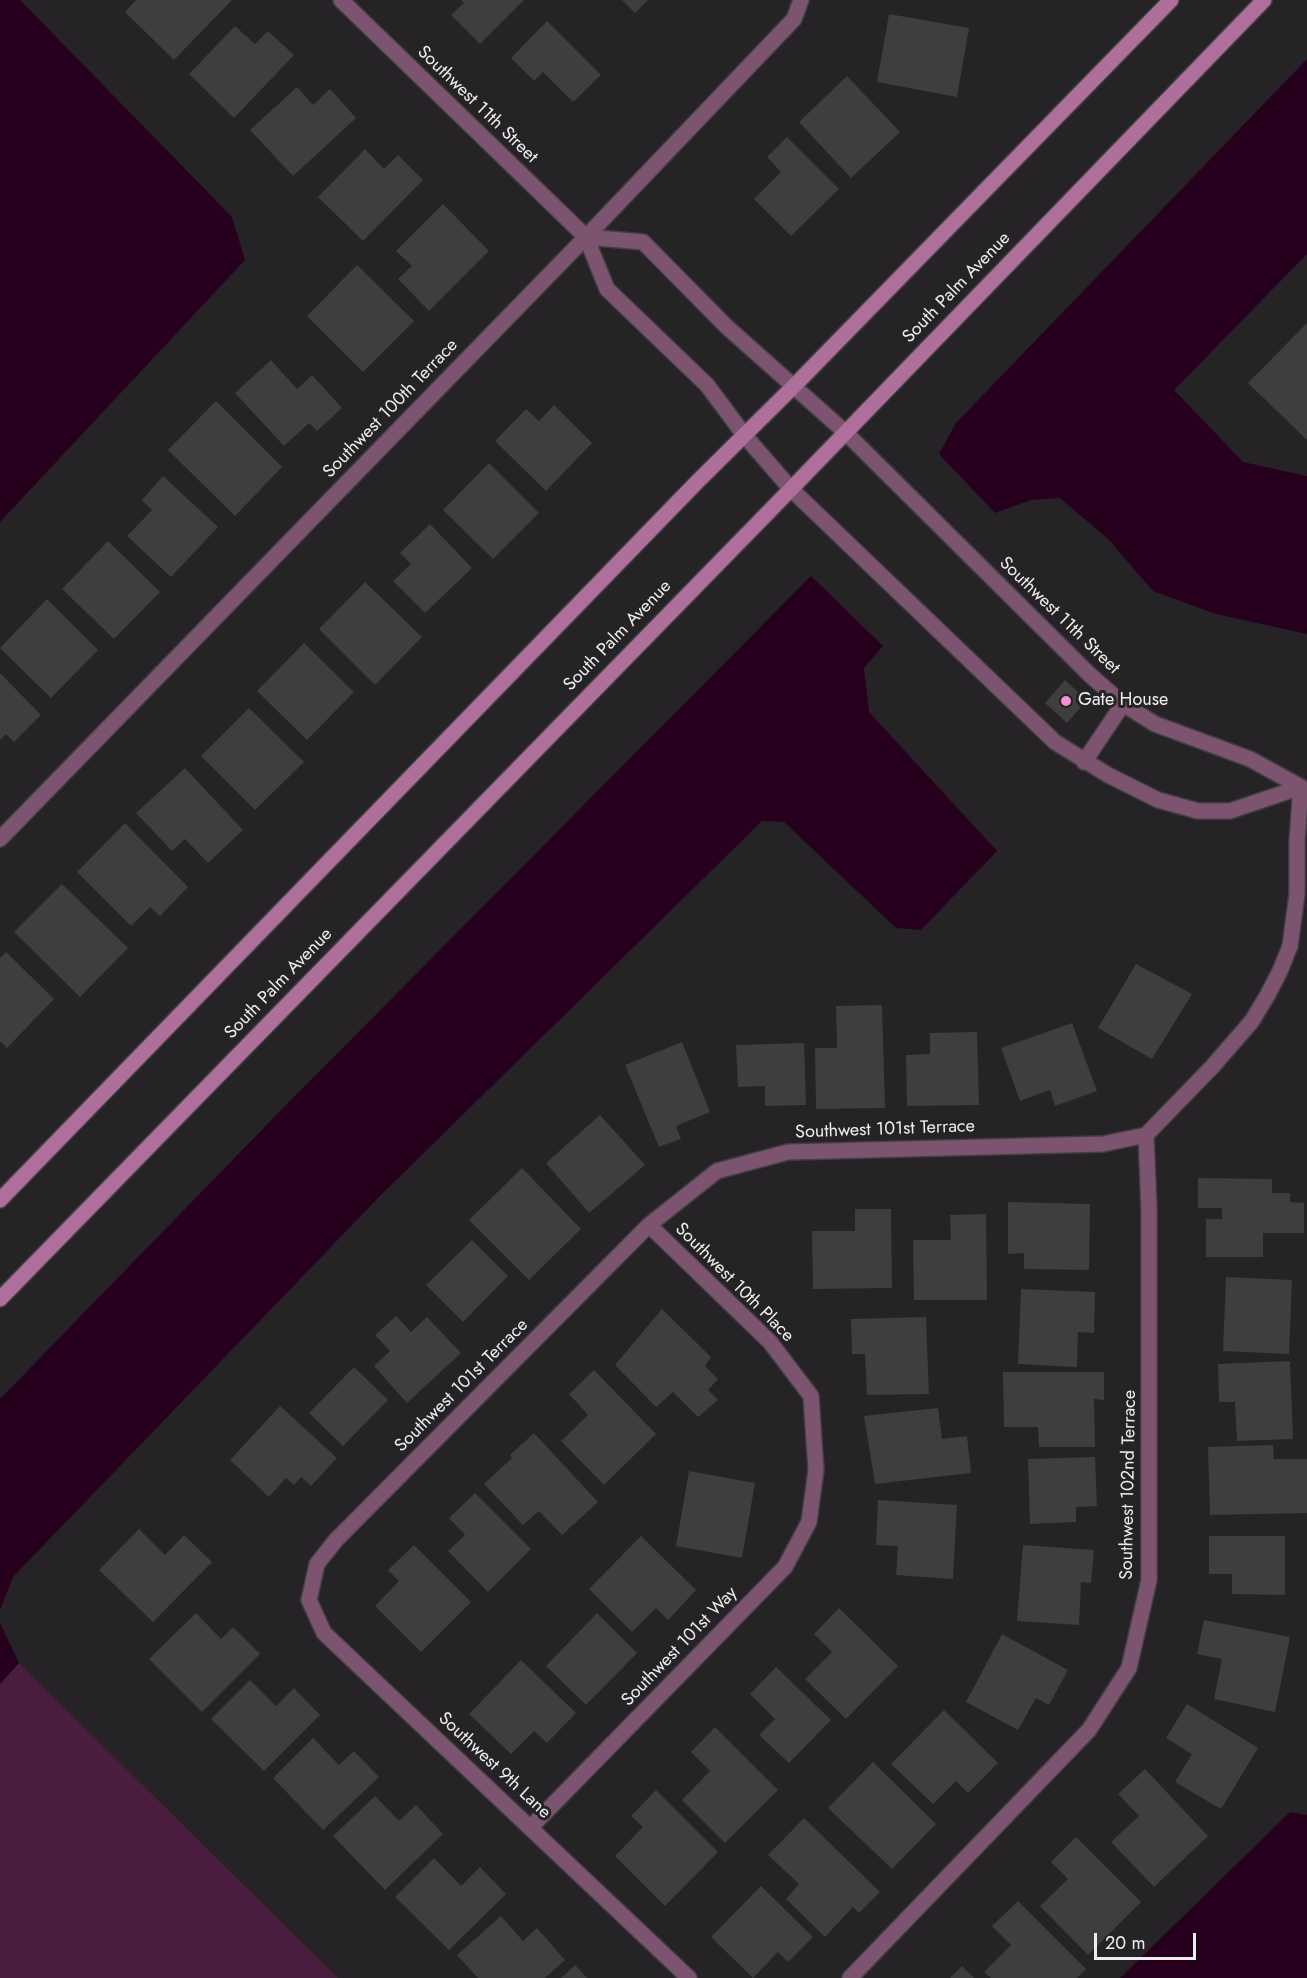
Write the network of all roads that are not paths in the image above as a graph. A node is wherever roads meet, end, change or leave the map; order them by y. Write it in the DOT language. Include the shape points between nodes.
graph roads {
  1 [pos="342,0"];
  2 [pos="801,0"];
  3 [pos="1171,0"];
  4 [pos="1264,0"];
  5 [pos="586,237"];
  6 [pos="794,386"];
  7 [pos="845,432"];
  8 [pos="745,436"];
  9 [pos="791,489"];
  10 [pos="1123,704"];
  11 [pos="1084,762"];
  12 [pos="1302,786"];
  13 [pos="0,839"];
  14 [pos="1146,1135"];
  15 [pos="0,1200"];
  16 [pos="649,1226"];
  17 [pos="0,1299"];
  18 [pos="816,1470"];
  19 [pos="317,1564"];
  20 [pos="531,1827"];
  21 [pos="689,1978"];
  22 [pos="850,1978"];
  1 -- 5 [label="street, Southwest 11th Street"];
  2 -- 5 [label="street, Southwest 100th Terrace" via="794,19"];
  3 -- 6 [label="main road"];
  4 -- 7 [label="main road, South Palm Avenue"];
  5 -- 6 [label="street, Southwest 11th Street" via="643,242 727,327"];
  5 -- 8 [label="street, Southwest 11th Street" via="607,288 707,386"];
  5 -- 13 [label="street, Southwest 100th Terrace"];
  6 -- 7 [label="street, Southwest 11th Street"];
  6 -- 8 [label="main road"];
  7 -- 9 [label="main road, South Palm Avenue"];
  7 -- 10 [label="street, Southwest 11th Street"];
  8 -- 9 [label="street, Southwest 11th Street"];
  8 -- 15 [label="main road"];
  9 -- 11 [label="street, Southwest 11th Street" via="1047,735"];
  9 -- 17 [label="main road, South Palm Avenue"];
  10 -- 11 [label="street"];
  10 -- 12 [label="street, Southwest 11th Street" via="1155,723 1250,759"];
  11 -- 12 [label="street, Southwest 11th Street" via="1158,800 1198,810 1230,811"];
  12 -- 14 [label="street" via="1297,894 1290,946 1280,971 1252,1021"];
  14 -- 16 [label="street, Southwest 101st Terrace" via="1103,1144 788,1152 717,1171"];
  14 -- 22 [label="street, Southwest 102nd Terrace" via="1149,1580 1129,1668 1089,1730"];
  16 -- 18 [label="street, Southwest 10th Place" via="770,1342 811,1396"];
  16 -- 19 [label="street, Southwest 101st Terrace" via="336,1540"];
  18 -- 20 [label="street, Southwest 101st Way" via="809,1522 785,1567"];
  19 -- 20 [label="street, Southwest 9th Lane" via="309,1600 324,1633"];
  20 -- 21 [label="street, Southwest 9th Lane"];
}
